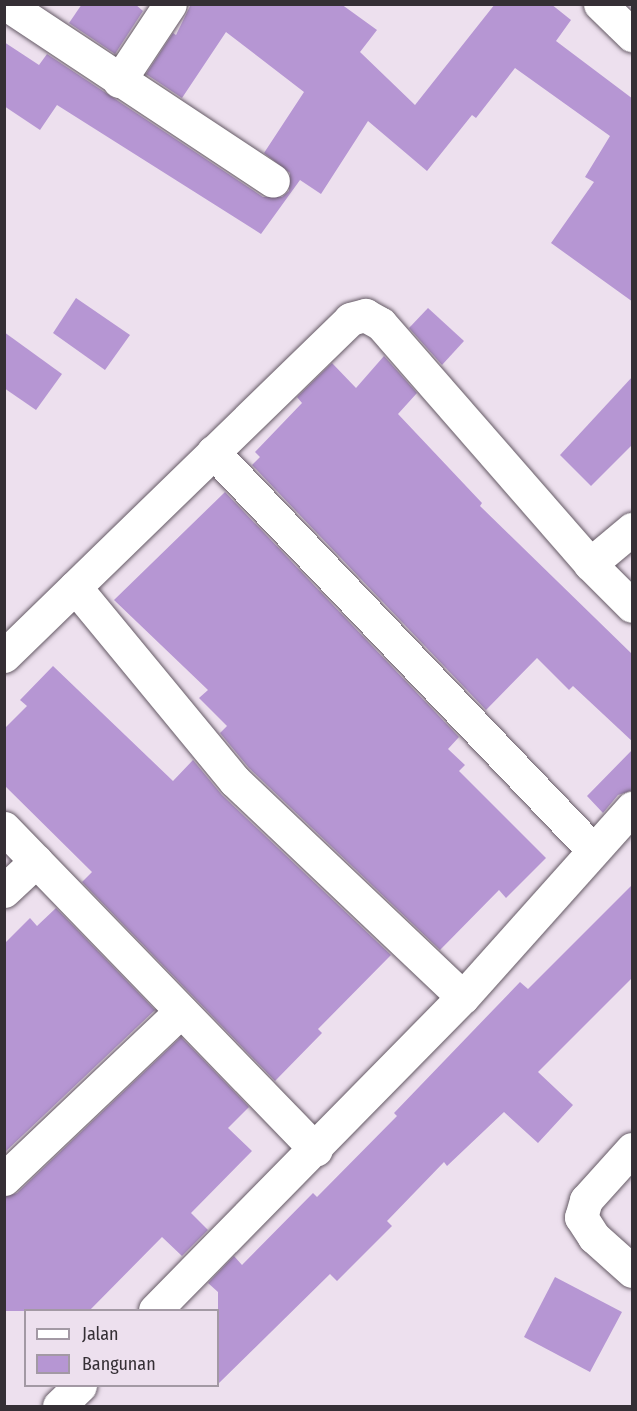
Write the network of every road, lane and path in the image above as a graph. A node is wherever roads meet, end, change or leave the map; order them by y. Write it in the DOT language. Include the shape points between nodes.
graph roads {
  1 [pos="6,4"];
  2 [pos="170,4"];
  3 [pos="600,4"];
  4 [pos="633,35"];
  5 [pos="119,81"];
  6 [pos="273,181"];
  7 [pos="213,452"];
  8 [pos="633,529"];
  9 [pos="590,564"];
  10 [pos="75,587"];
  11 [pos="633,606"];
  12 [pos="4,656"];
  13 [pos="633,808"];
  14 [pos="4,828"];
  15 [pos="592,849"];
  16 [pos="36,861"];
  17 [pos="4,891"];
  18 [pos="463,997"];
  19 [pos="181,1011"];
  20 [pos="633,1149"];
  21 [pos="316,1150"];
  22 [pos="4,1179"];
  23 [pos="633,1271"];
  24 [pos="157,1309"];
  25 [pos="79,1387"];
  26 [pos="59,1407"];
  1 -- 5 [label="street"];
  2 -- 5 [label="street"];
  3 -- 4 [label="street"];
  5 -- 6 [label="street" via="162,105"];
  7 -- 9 [label="street" via="350,319 365,315 381,324"];
  7 -- 10 [label="street"];
  7 -- 15 [label="street"];
  8 -- 9 [label="street"];
  9 -- 11 [label="street"];
  10 -- 12 [label="street"];
  10 -- 18 [label="street" via="235,781"];
  13 -- 15 [label="street"];
  14 -- 16 [label="street"];
  15 -- 18 [label="street"];
  16 -- 17 [label="street"];
  16 -- 19 [label="street"];
  18 -- 21 [label="street"];
  19 -- 21 [label="street"];
  19 -- 22 [label="street"];
  20 -- 23 [label="street" via="586,1200 581,1217 594,1237"];
  21 -- 24 [label="street"];
  25 -- 26 [label="street"];
}
